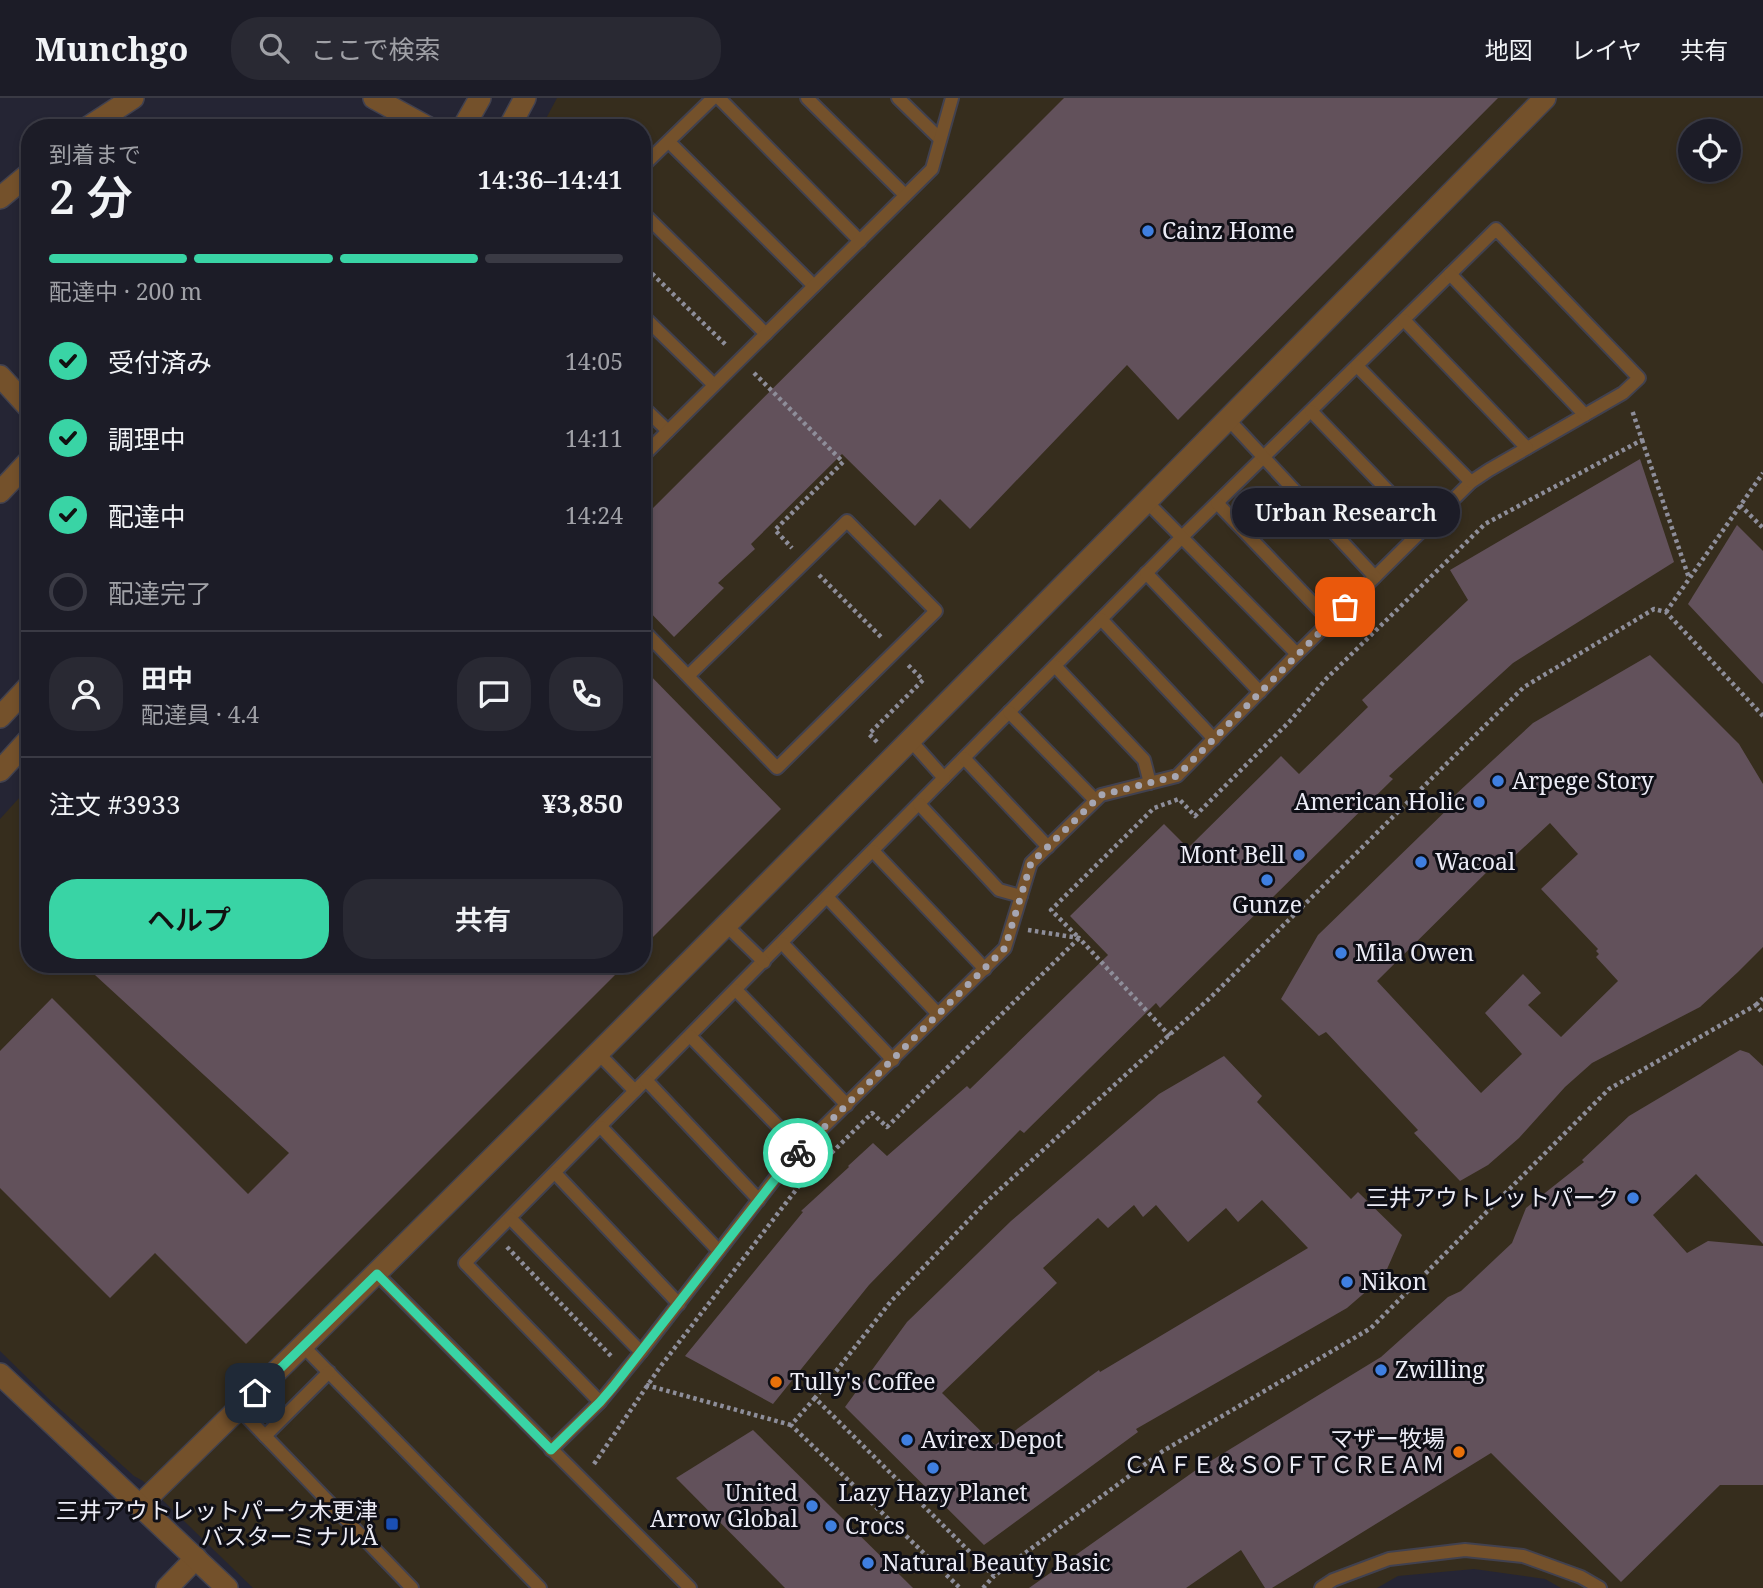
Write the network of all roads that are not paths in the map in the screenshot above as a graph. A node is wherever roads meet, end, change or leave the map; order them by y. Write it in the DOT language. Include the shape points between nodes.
graph roads {
  1 [pos="133,98"];
  2 [pos="374,98"];
  3 [pos="480,98"];
  4 [pos="525,98"];
  5 [pos="713,98"];
  6 [pos="719,98"];
  7 [pos="807,98"];
  8 [pos="898,98"];
  9 [pos="952,98"];
  10 [pos="1545,98"];
  11 [pos="101,119"];
  12 [pos="412,119"];
  13 [pos="468,119"];
  14 [pos="520,119"];
  15 [pos="940,139"];
  16 [pos="669,142"];
  17 [pos="651,159"];
  18 [pos="21,180"];
  19 [pos="905,195"];
  20 [pos="0,198"];
  21 [pos="651,221"];
  22 [pos="860,241"];
  23 [pos="1450,274"];
  24 [pos="814,286"];
  25 [pos="1404,320"];
  26 [pos="651,324"];
  27 [pos="766,334"];
  28 [pos="1357,366"];
  29 [pos="0,376"];
  30 [pos="714,385"];
  31 [pos="21,399"];
  32 [pos="1311,411"];
  33 [pos="651,415"];
  34 [pos="1585,415"];
  35 [pos="1228,419"];
  36 [pos="668,431"];
  37 [pos="651,448"];
  38 [pos="1527,448"];
  39 [pos="1264,458"];
  40 [pos="21,470"];
  41 [pos="1471,482"];
  42 [pos="0,492"];
  43 [pos="1147,502"];
  44 [pos="1217,503"];
  45 [pos="1424,528"];
  46 [pos="1182,537"];
  47 [pos="1146,573"];
  48 [pos="1375,576"];
  49 [pos="1101,620"];
  50 [pos="1330,621"];
  51 [pos="651,638"];
  52 [pos="1297,654"];
  53 [pos="1055,666"];
  54 [pos="688,676"];
  55 [pos="1261,691"];
  56 [pos="21,695"];
  57 [pos="1009,712"];
  58 [pos="0,717"];
  59 [pos="1214,739"];
  60 [pos="911,741"];
  61 [pos="21,748"];
  62 [pos="964,758"];
  63 [pos="0,771"];
  64 [pos="944,778"];
  65 [pos="1150,783"];
  66 [pos="1095,800"];
  67 [pos="919,804"];
  68 [pos="1048,847"];
  69 [pos="873,851"];
  70 [pos="1021,895"];
  71 [pos="827,897"];
  72 [pos="726,925"];
  73 [pos="782,943"];
  74 [pos="764,962"];
  75 [pos="985,969"];
  76 [pos="736,990"];
  77 [pos="938,1014"];
  78 [pos="690,1036"];
  79 [pos="598,1053"];
  80 [pos="892,1060"];
  81 [pos="646,1080"];
  82 [pos="635,1091"];
  83 [pos="847,1105"];
  84 [pos="601,1126"];
  85 [pos="801,1150"];
  86 [pos="555,1173"];
  87 [pos="759,1200"];
  88 [pos="510,1218"];
  89 [pos="719,1251"];
  90 [pos="377,1274"];
  91 [pos="679,1304"];
  92 [pos="303,1346"];
  93 [pos="641,1352"];
  94 [pos="329,1372"];
  95 [pos="0,1374"];
  96 [pos="600,1402"];
  97 [pos="239,1409"];
  98 [pos="265,1436"];
  99 [pos="551,1450"];
  100 [pos="140,1505"];
  101 [pos="196,1558"];
  102 [pos="167,1588"];
  103 [pos="228,1588"];
  104 [pos="412,1588"];
  105 [pos="540,1588"];
  106 [pos="690,1588"];
  107 [pos="1321,1588"];
  108 [pos="1600,1588"];
  1 -- 11 [label="street"];
  2 -- 12 [label="street"];
  3 -- 13 [label="street"];
  4 -- 14 [label="street"];
  5 -- 16 [label="lane"];
  6 -- 22 [label="lane"];
  7 -- 19 [label="lane"];
  8 -- 15 [label="lane"];
  9 -- 15 [label="lane"];
  10 -- 35 [label="street"];
  15 -- 19 [label="lane" via="932,169"];
  16 -- 17 [label="lane"];
  16 -- 24 [label="lane"];
  18 -- 20 [label="street"];
  19 -- 22 [label="lane"];
  21 -- 27 [label="lane"];
  22 -- 24 [label="lane"];
  23 -- 25 [label="lane"];
  23 -- 34 [label="lane"];
  23 -- 34 [label="lane" via="1496,229 1639,378"];
  24 -- 27 [label="lane"];
  25 -- 28 [label="lane"];
  25 -- 38 [label="lane"];
  26 -- 30 [label="lane"];
  27 -- 30 [label="lane"];
  28 -- 32 [label="lane"];
  28 -- 41 [label="lane"];
  29 -- 31 [label="street"];
  30 -- 36 [label="lane"];
  32 -- 39 [label="lane"];
  32 -- 45 [label="lane"];
  33 -- 36 [label="lane"];
  34 -- 38 [label="lane"];
  35 -- 39 [label="lane"];
  35 -- 43 [label="street"];
  36 -- 37 [label="lane"];
  38 -- 41 [label="lane"];
  39 -- 44 [label="lane"];
  39 -- 48 [label="lane"];
  40 -- 42 [label="street"];
  41 -- 45 [label="lane"];
  43 -- 46 [label="lane"];
  43 -- 60 [label="street"];
  44 -- 46 [label="lane"];
  44 -- 50 [label="lane"];
  45 -- 48 [label="lane"];
  46 -- 47 [label="lane"];
  46 -- 52 [label="lane"];
  47 -- 49 [label="lane"];
  47 -- 55 [label="lane"];
  48 -- 50 [label="lane"];
  49 -- 53 [label="lane"];
  49 -- 59 [label="lane"];
  50 -- 52 [label="lane"];
  51 -- 54 [label="lane"];
  52 -- 55 [label="lane"];
  53 -- 57 [label="lane"];
  53 -- 65 [label="lane" via="1144,760"];
  54 -- 54 [label="lane" via="847,521 936,611 777,768"];
  55 -- 59 [label="lane"];
  56 -- 58 [label="street"];
  57 -- 62 [label="lane"];
  57 -- 66 [label="lane"];
  59 -- 65 [label="lane" via="1177,776"];
  60 -- 64 [label="lane"];
  60 -- 72 [label="street"];
  61 -- 63 [label="street"];
  62 -- 64 [label="lane"];
  62 -- 68 [label="lane"];
  64 -- 67 [label="lane"];
  65 -- 66 [label="lane"];
  66 -- 68 [label="lane"];
  67 -- 69 [label="lane"];
  67 -- 70 [label="lane" via="999,890"];
  68 -- 70 [label="lane" via="1031,863"];
  69 -- 71 [label="lane"];
  69 -- 75 [label="lane"];
  70 -- 75 [label="lane" via="1005,948"];
  71 -- 73 [label="lane"];
  71 -- 77 [label="lane"];
  72 -- 74 [label="lane"];
  72 -- 79 [label="street"];
  73 -- 74 [label="lane"];
  73 -- 80 [label="lane"];
  74 -- 76 [label="lane"];
  75 -- 77 [label="lane"];
  76 -- 78 [label="lane"];
  76 -- 83 [label="lane"];
  77 -- 80 [label="lane"];
  78 -- 81 [label="lane"];
  78 -- 85 [label="lane"];
  79 -- 82 [label="lane"];
  79 -- 90 [label="street"];
  80 -- 83 [label="lane"];
  81 -- 82 [label="lane"];
  81 -- 87 [label="lane"];
  82 -- 84 [label="lane"];
  83 -- 85 [label="lane"];
  84 -- 86 [label="lane"];
  84 -- 89 [label="lane"];
  85 -- 87 [label="lane"];
  86 -- 88 [label="lane"];
  86 -- 91 [label="lane"];
  87 -- 89 [label="lane"];
  88 -- 93 [label="lane"];
  88 -- 96 [label="lane" via="465,1263"];
  89 -- 91 [label="lane"];
  90 -- 92 [label="street"];
  90 -- 99 [label="lane"];
  91 -- 93 [label="lane"];
  92 -- 94 [label="lane"];
  92 -- 97 [label="street"];
  93 -- 96 [label="lane"];
  94 -- 98 [label="lane"];
  94 -- 105 [label="lane"];
  95 -- 100 [label="street"];
  96 -- 99 [label="lane"];
  97 -- 98 [label="lane"];
  97 -- 100 [label="street"];
  98 -- 104 [label="lane"];
  99 -- 106 [label="lane"];
  100 -- 101 [label="street"];
  101 -- 102 [label="street"];
  101 -- 103 [label="street"];
  107 -- 108 [label="lane" via="1389,1559 1465,1550 1524,1556"];
}
